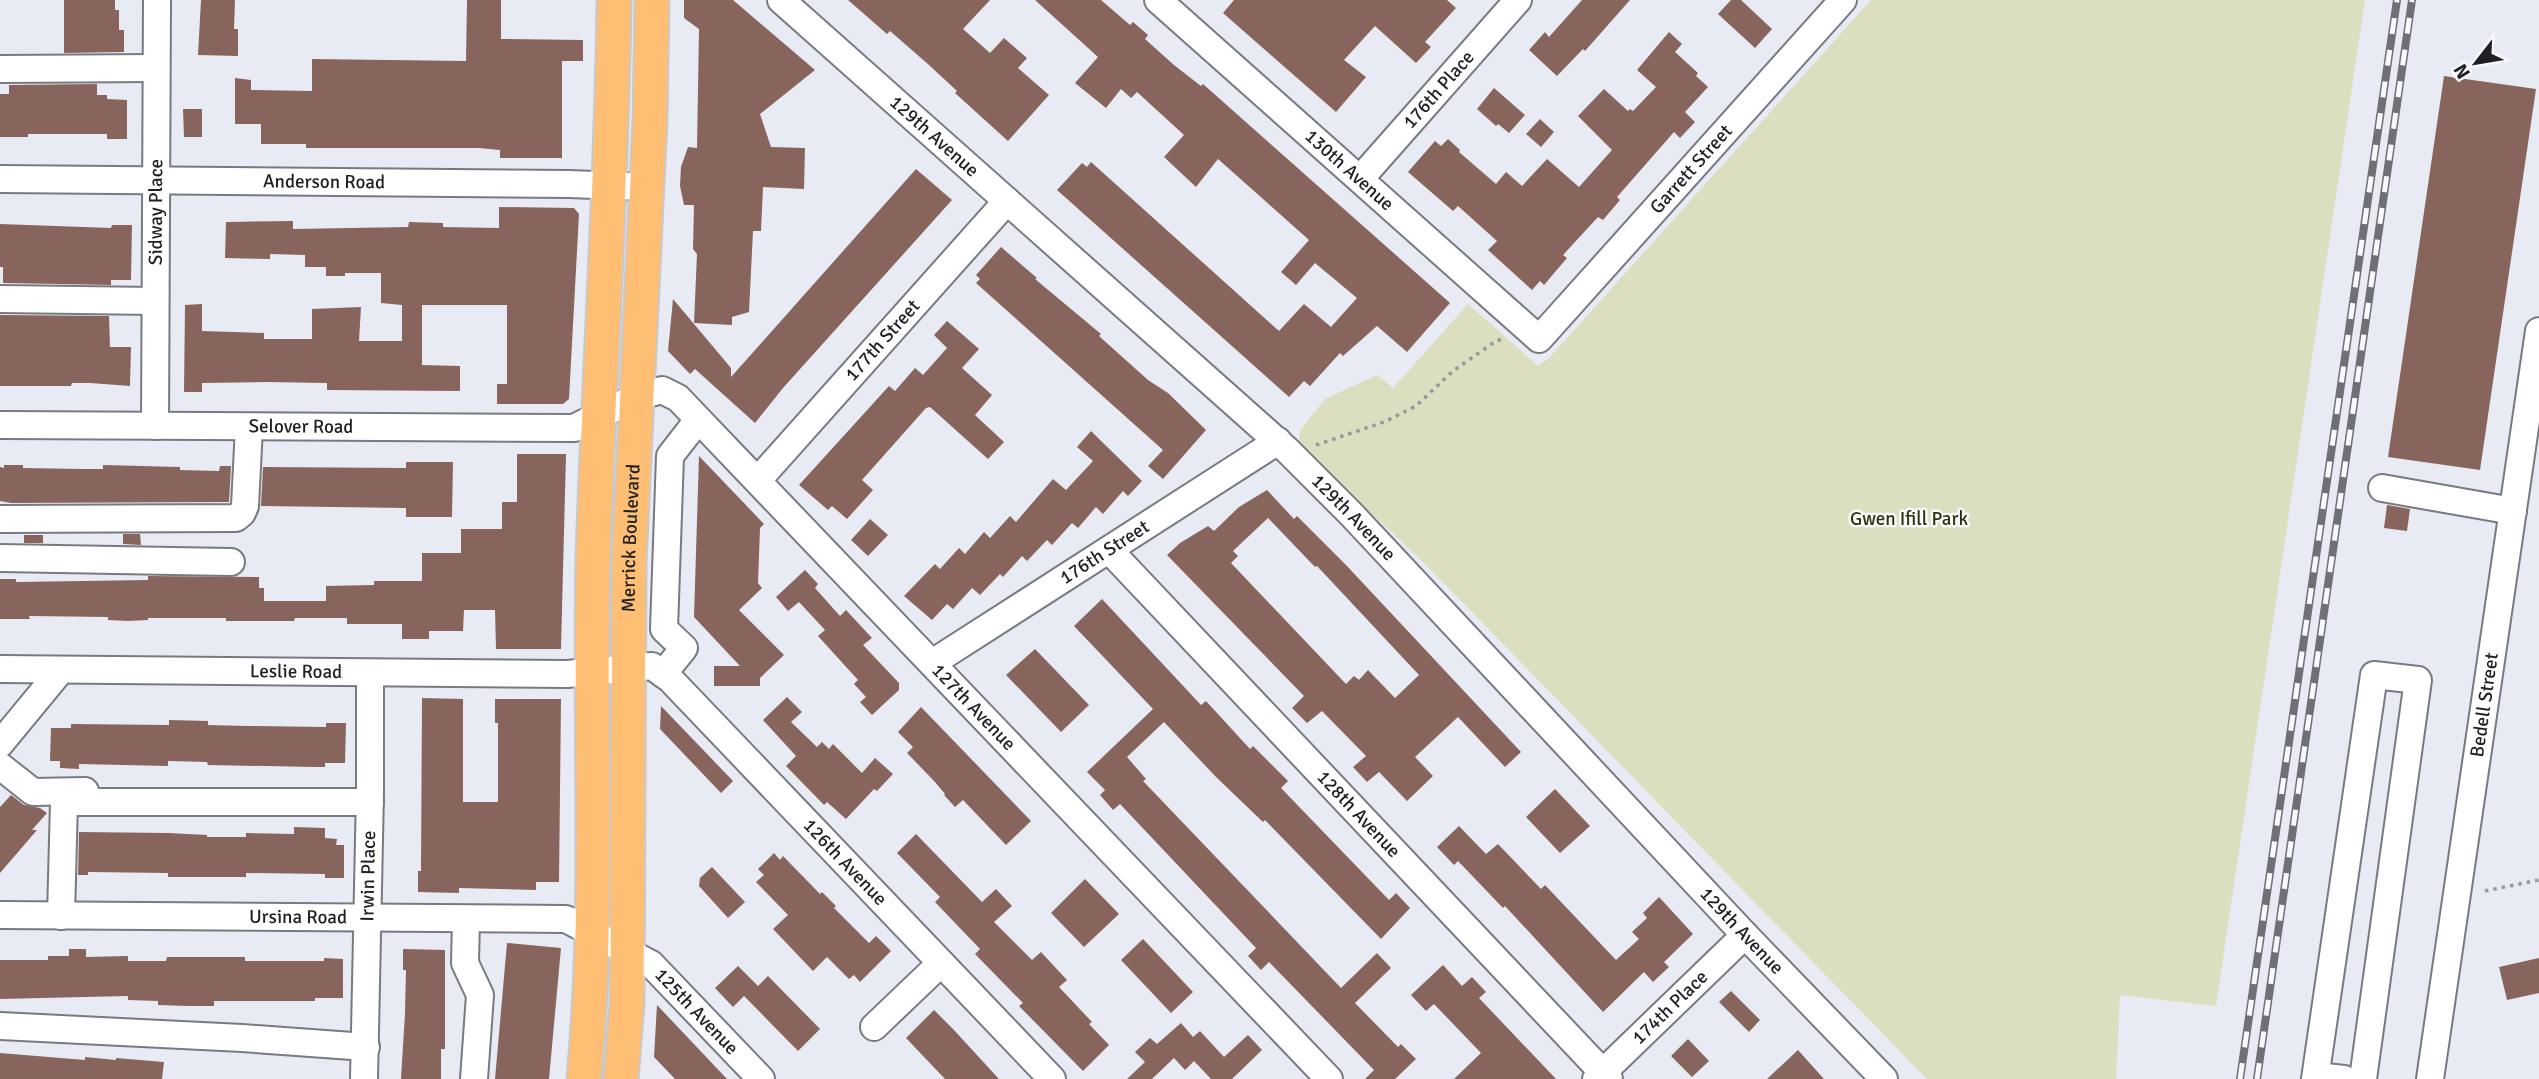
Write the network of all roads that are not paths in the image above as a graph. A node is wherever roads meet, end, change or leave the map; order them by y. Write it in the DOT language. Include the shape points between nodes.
graph roads {
  1 [pos="157,0"];
  2 [pos="614,0"];
  3 [pos="652,0"];
  4 [pos="781,0"];
  5 [pos="1518,0"];
  6 [pos="1843,0"];
  7 [pos="1174,5"];
  8 [pos="156,68"];
  9 [pos="0,69"];
  10 [pos="0,179"];
  11 [pos="1360,179"];
  12 [pos="156,180"];
  13 [pos="610,185"];
  14 [pos="647,187"];
  15 [pos="1007,201"];
  16 [pos="0,299"];
  17 [pos="155,301"];
  18 [pos="2539,331"];
  19 [pos="1539,339"];
  20 [pos="636,397"];
  21 [pos="599,416"];
  22 [pos="698,420"];
  23 [pos="0,425"];
  24 [pos="155,426"];
  25 [pos="249,427"];
  26 [pos="1278,441"];
  27 [pos="633,453"];
  28 [pos="670,456"];
  29 [pos="758,480"];
  30 [pos="2382,488"];
  31 [pos="2513,511"];
  32 [pos="631,517"];
  33 [pos="0,519"];
  34 [pos="669,519"];
  35 [pos="1110,551"];
  36 [pos="0,558"];
  37 [pos="231,562"];
  38 [pos="629,602"];
  39 [pos="665,602"];
  40 [pos="932,663"];
  41 [pos="628,668"];
  42 [pos="0,669"];
  43 [pos="61,670"];
  44 [pos="592,672"];
  45 [pos="370,673"];
  46 [pos="663,674"];
  47 [pos="0,744"];
  48 [pos="0,766"];
  49 [pos="370,797"];
  50 [pos="0,915"];
  51 [pos="61,916"];
  52 [pos="368,918"];
  53 [pos="466,919"];
  54 [pos="591,932"];
  55 [pos="1745,935"];
  56 [pos="627,951"];
  57 [pos="942,963"];
  58 [pos="0,1026"];
  59 [pos="874,1027"];
  60 [pos="366,1047"];
  61 [pos="1603,1077"];
  62 [pos="2316,1078"];
  63 [pos="364,1079"];
  64 [pos="474,1079"];
  65 [pos="584,1079"];
  66 [pos="621,1079"];
  67 [pos="761,1079"];
  68 [pos="1052,1079"];
  69 [pos="1328,1079"];
  70 [pos="1884,1079"];
  71 [pos="2344,1079"];
  72 [pos="2363,1079"];
  73 [pos="2430,1079"];
  1 -- 8 [label="street, Sidway Place"];
  2 -- 13 [label="main road, Merrick Boulevard"];
  3 -- 14 [label="main road, Merrick Boulevard"];
  4 -- 15 [label="street, 129th Avenue"];
  5 -- 11 [label="street, 176th Place"];
  6 -- 19 [label="street, Garrett Street"];
  7 -- 11 [label="street, 130th Avenue"];
  8 -- 9 [label="street"];
  8 -- 12 [label="street, Sidway Place"];
  10 -- 12 [label="street, Anderson Road"];
  11 -- 19 [label="street, 130th Avenue"];
  12 -- 13 [label="street, Anderson Road"];
  12 -- 17 [label="street, Sidway Place"];
  13 -- 14 [label="street, Anderson Road"];
  13 -- 21 [label="main road, Merrick Boulevard"];
  14 -- 20 [label="main road, Merrick Boulevard"];
  15 -- 26 [label="street, 129th Avenue"];
  15 -- 29 [label="street, 177th Street"];
  16 -- 17 [label="street"];
  17 -- 24 [label="street, Sidway Place"];
  18 -- 31 [label="street, Bedell Street"];
  20 -- 21 [label="street, 127th Avenue"];
  20 -- 22 [label="street, 127th Avenue" via="662,390 678,398"];
  20 -- 27 [label="main road, Merrick Boulevard"];
  21 -- 25 [label="street, Selover Road" via="574,428"];
  21 -- 44 [label="main road, Merrick Boulevard"];
  22 -- 28 [label="street"];
  22 -- 29 [label="street, 127th Avenue"];
  23 -- 24 [label="street, Selover Road"];
  24 -- 25 [label="street, Selover Road"];
  25 -- 33 [label="street" via="245,506 236,517"];
  26 -- 35 [label="street, 176th Street"];
  26 -- 55 [label="street, 129th Avenue"];
  27 -- 28 [label="street"];
  27 -- 32 [label="main road, Merrick Boulevard"];
  28 -- 34 [label="street"];
  29 -- 40 [label="street, 127th Avenue"];
  30 -- 31 [label="street"];
  31 -- 73 [label="street, Bedell Street"];
  32 -- 34 [label="street"];
  32 -- 38 [label="main road, Merrick Boulevard"];
  34 -- 39 [label="street"];
  35 -- 40 [label="street, 176th Street"];
  35 -- 61 [label="street, 128th Avenue"];
  36 -- 37 [label="street"];
  38 -- 39 [label="street"];
  38 -- 41 [label="main road, Merrick Boulevard"];
  39 -- 46 [label="street" via="664,629 684,648"];
  40 -- 69 [label="street, 127th Avenue"];
  41 -- 44 [label="street, Leslie Road"];
  41 -- 46 [label="street" via="652,666"];
  41 -- 56 [label="main road, Merrick Boulevard"];
  42 -- 43 [label="street, Leslie Road"];
  43 -- 45 [label="street, Leslie Road"];
  43 -- 47 [label="street"];
  44 -- 45 [label="street, Leslie Road"];
  44 -- 54 [label="main road, Merrick Boulevard"];
  45 -- 49 [label="street, Irwin Place"];
  46 -- 57 [label="street, 126th Avenue"];
  48 -- 49 [label="street" via="33,792"];
  49 -- 51 [label="street" via="64,802"];
  49 -- 52 [label="street, Irwin Place"];
  50 -- 51 [label="street, Ursina Road"];
  51 -- 52 [label="street, Ursina Road"];
  52 -- 53 [label="street, Ursina Road"];
  52 -- 60 [label="street, Irwin Place"];
  53 -- 54 [label="street, Ursina Road" via="566,919"];
  53 -- 64 [label="street" via="465,963 480,995"];
  54 -- 56 [label="street, 125th Avenue"];
  54 -- 65 [label="main road, Merrick Boulevard"];
  55 -- 61 [label="street, 174th Place"];
  55 -- 70 [label="street, 129th Avenue"];
  56 -- 66 [label="main road, Merrick Boulevard"];
  56 -- 67 [label="street, 125th Avenue" via="651,964"];
  57 -- 59 [label="street"];
  57 -- 68 [label="street, 126th Avenue"];
  58 -- 60 [label="street"];
  60 -- 63 [label="street, Irwin Place"];
  62 -- 71 [label="street"];
  62 -- 72 [label="street" via="2374,675 2418,680"];
}
